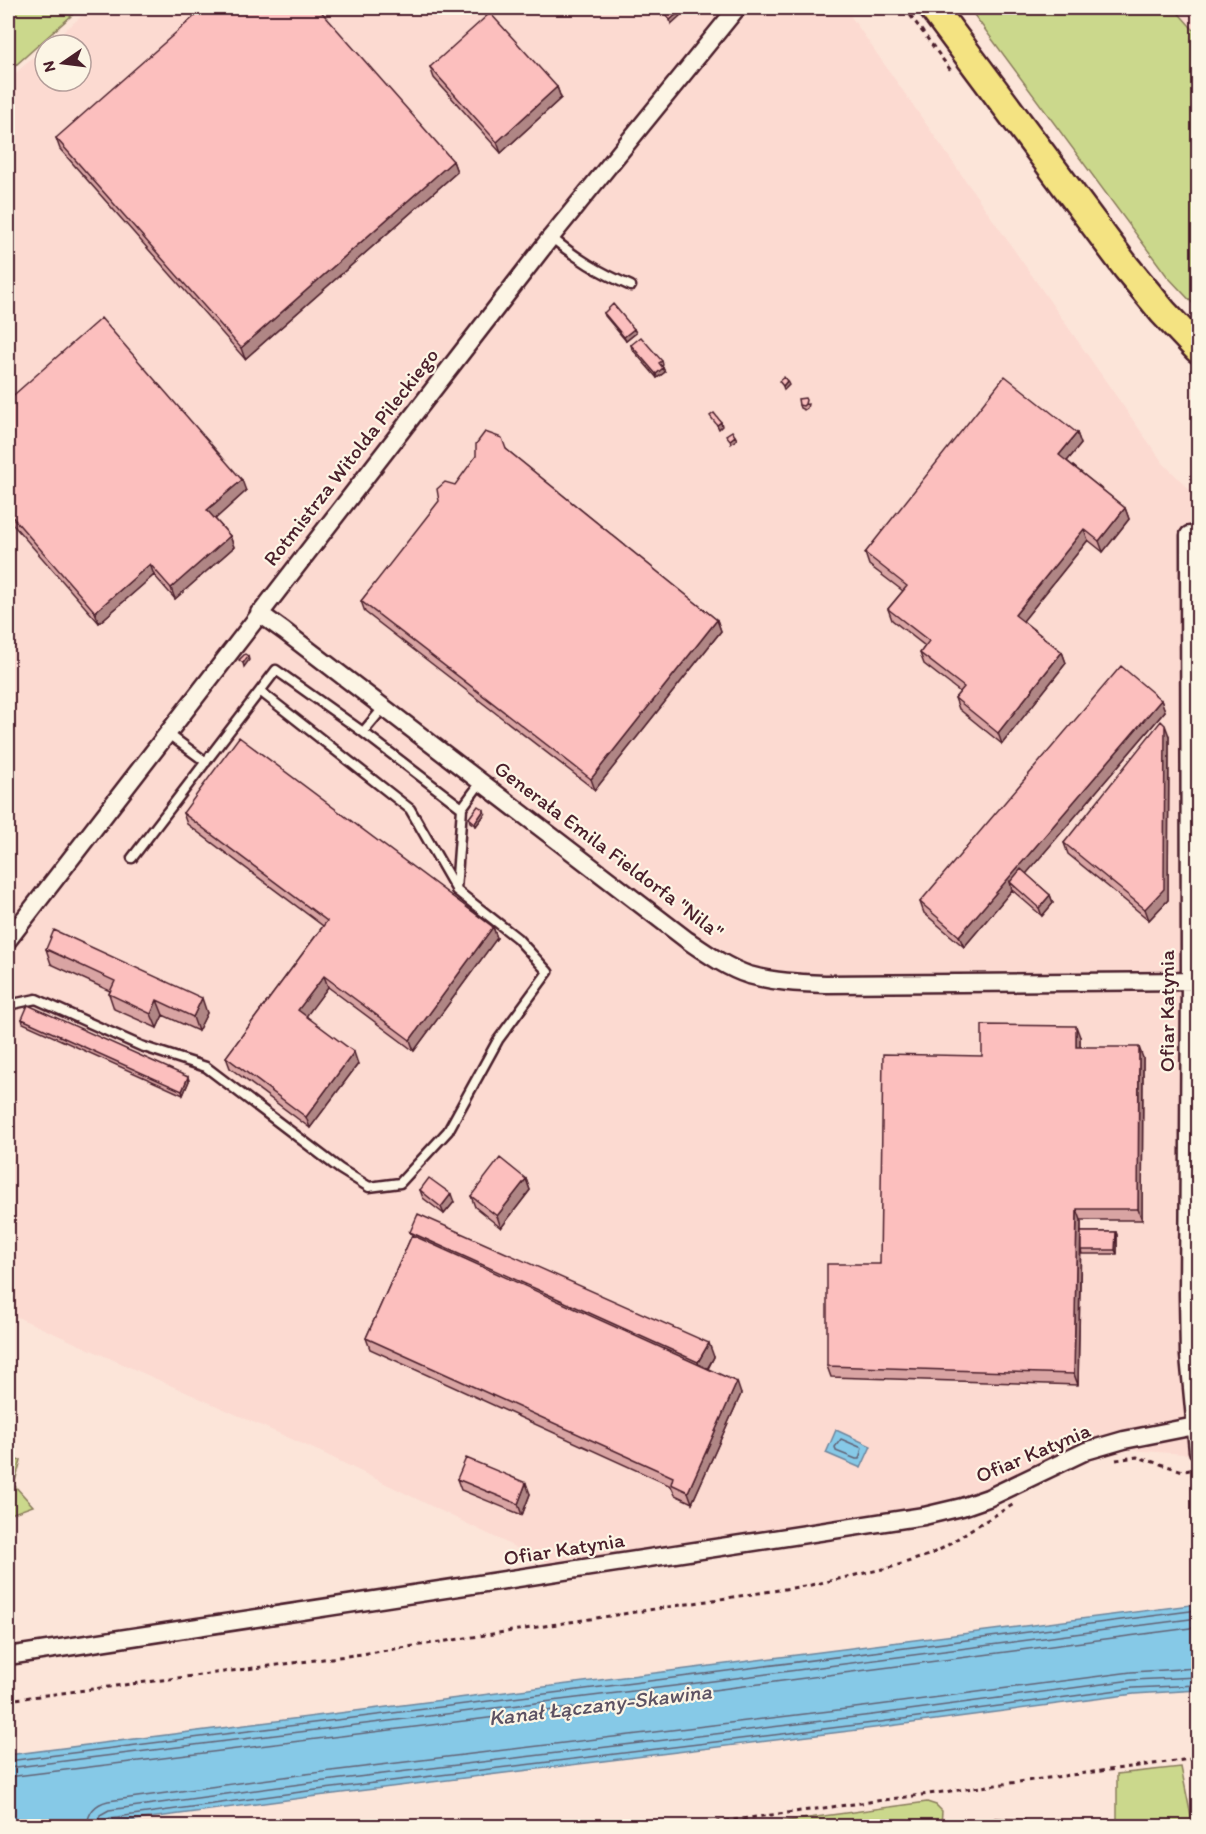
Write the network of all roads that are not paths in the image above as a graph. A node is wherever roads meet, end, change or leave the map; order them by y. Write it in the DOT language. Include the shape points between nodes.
graph roads {
  1 [pos="737,8"];
  2 [pos="933,8"];
  3 [pos="551,237"];
  4 [pos="631,286"];
  5 [pos="1198,349"];
  6 [pos="1189,534"];
  7 [pos="259,613"];
  8 [pos="260,691"];
  9 [pos="384,707"];
  10 [pos="363,732"];
  11 [pos="167,733"];
  12 [pos="206,762"];
  13 [pos="481,782"];
  14 [pos="462,808"];
  15 [pos="132,858"];
  16 [pos="456,890"];
  17 [pos="8,939"];
  18 [pos="1195,981"];
  19 [pos="8,1005"];
  20 [pos="1195,1426"];
  21 [pos="1198,1451"];
  22 [pos="8,1656"];
  1 -- 3 [label="street, Rotmistrza Witolda Pileckiego"];
  2 -- 5 [label="main road" via="1126,267"];
  3 -- 4 [label="lane" via="579,260"];
  3 -- 7 [label="street, Rotmistrza Witolda Pileckiego"];
  6 -- 18 [label="street, Ofiar Katynia"];
  7 -- 9 [label="street, Generała Emila Fieldorfa \"Nila\""];
  7 -- 11 [label="street, Rotmistrza Witolda Pileckiego"];
  8 -- 10 [label="lane" via="276,670"];
  8 -- 12 [label="lane"];
  8 -- 16 [label="lane" via="410,809"];
  9 -- 10 [label="lane"];
  9 -- 13 [label="street, Generała Emila Fieldorfa \"Nila\""];
  10 -- 14 [label="lane"];
  11 -- 12 [label="lane"];
  11 -- 17 [label="street, Rotmistrza Witolda Pileckiego"];
  12 -- 15 [label="lane"];
  13 -- 14 [label="lane"];
  13 -- 18 [label="street, Generała Emila Fieldorfa \"Nila\"" via="687,940 748,974 784,982 825,984"];
  14 -- 16 [label="lane"];
  16 -- 19 [label="lane" via="517,938 548,972 498,1040 448,1131 400,1183 369,1187 206,1067 141,1046 36,999"];
  18 -- 20 [label="street, Ofiar Katynia" via="1188,1295"];
  20 -- 21 [label="street"];
  20 -- 22 [label="street, Ofiar Katynia" via="1086,1451 988,1498 924,1516"];
}
